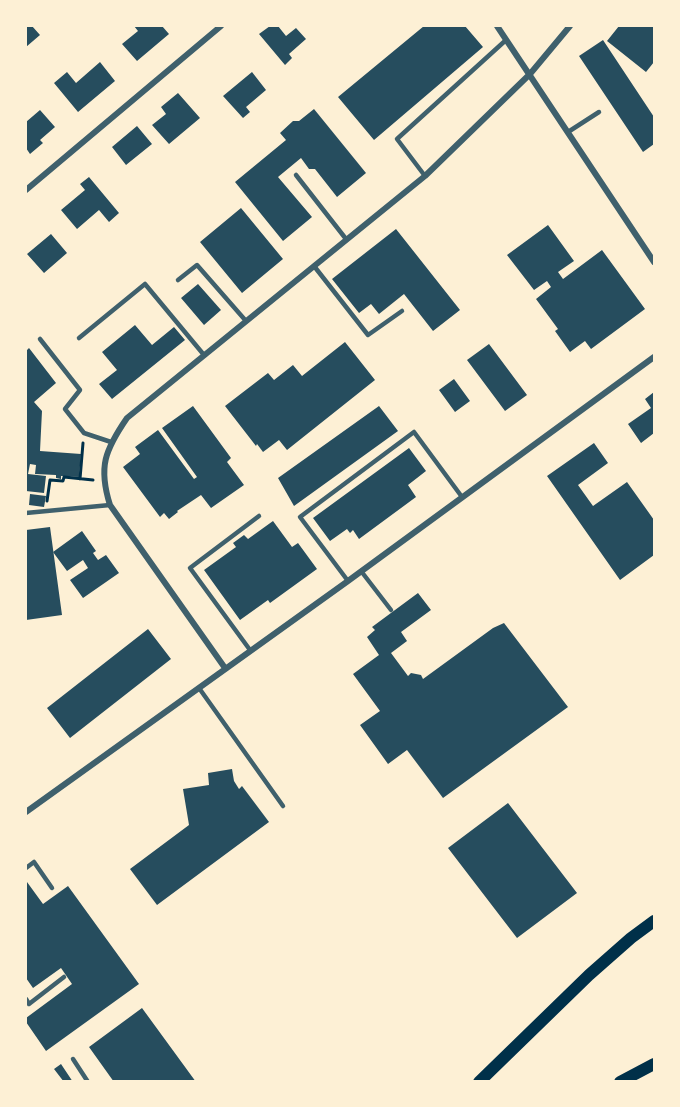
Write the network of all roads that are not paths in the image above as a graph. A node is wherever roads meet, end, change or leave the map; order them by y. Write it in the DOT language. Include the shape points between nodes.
graph roads {
  1 [pos="221,26"];
  2 [pos="496,26"];
  3 [pos="570,26"];
  4 [pos="506,40"];
  5 [pos="530,74"];
  6 [pos="599,112"];
  7 [pos="568,132"];
  8 [pos="296,175"];
  9 [pos="425,176"];
  10 [pos="26,190"];
  11 [pos="346,238"];
  12 [pos="654,262"];
  13 [pos="314,266"];
  14 [pos="178,280"];
  15 [pos="402,311"];
  16 [pos="246,321"];
  17 [pos="79,338"];
  18 [pos="40,339"];
  19 [pos="204,355"];
  20 [pos="654,357"];
  21 [pos="111,442"];
  22 [pos="462,497"];
  23 [pos="110,506"];
  24 [pos="26,513"];
  25 [pos="259,516"];
  26 [pos="361,571"];
  27 [pos="348,581"];
  28 [pos="391,610"];
  29 [pos="250,651"];
  30 [pos="225,668"];
  31 [pos="199,688"];
  32 [pos="283,806"];
  33 [pos="26,812"];
  34 [pos="26,868"];
  35 [pos="52,888"];
  36 [pos="654,921"];
  37 [pos="64,977"];
  38 [pos="26,999"];
  39 [pos="73,1059"];
  40 [pos="654,1064"];
  41 [pos="88,1082"];
  42 [pos="479,1082"];
  43 [pos="620,1082"];
  1 -- 10 [label="street"];
  2 -- 4 [label="street"];
  3 -- 5 [label="street"];
  4 -- 5 [label="street"];
  4 -- 9 [label="lane" via="397,139"];
  5 -- 7 [label="street"];
  5 -- 9 [label="street"];
  6 -- 7 [label="lane"];
  7 -- 12 [label="street"];
  8 -- 11 [label="lane"];
  9 -- 11 [label="street"];
  11 -- 13 [label="street"];
  13 -- 15 [label="lane" via="368,335"];
  13 -- 16 [label="street"];
  14 -- 16 [label="lane" via="196,265"];
  16 -- 19 [label="street"];
  17 -- 19 [label="lane" via="145,284"];
  18 -- 21 [label="lane" via="80,390 65,409 84,433"];
  19 -- 21 [label="street" via="127,418"];
  20 -- 22 [label="street"];
  21 -- 23 [label="street" via="104,481"];
  22 -- 26 [label="street"];
  22 -- 27 [label="lane" via="414,432 300,517"];
  23 -- 24 [label="lane"];
  23 -- 30 [label="street"];
  25 -- 29 [label="lane" via="190,568"];
  26 -- 27 [label="street"];
  26 -- 28 [label="lane"];
  27 -- 29 [label="street"];
  29 -- 30 [label="street"];
  30 -- 31 [label="street"];
  31 -- 32 [label="lane"];
  31 -- 33 [label="street"];
  34 -- 35 [label="lane" via="34,862"];
  36 -- 42 [label="main road" via="589,975"];
  37 -- 38 [label="lane" via="29,1004"];
  39 -- 41 [label="lane"];
  40 -- 43 [label="main road"];
}
